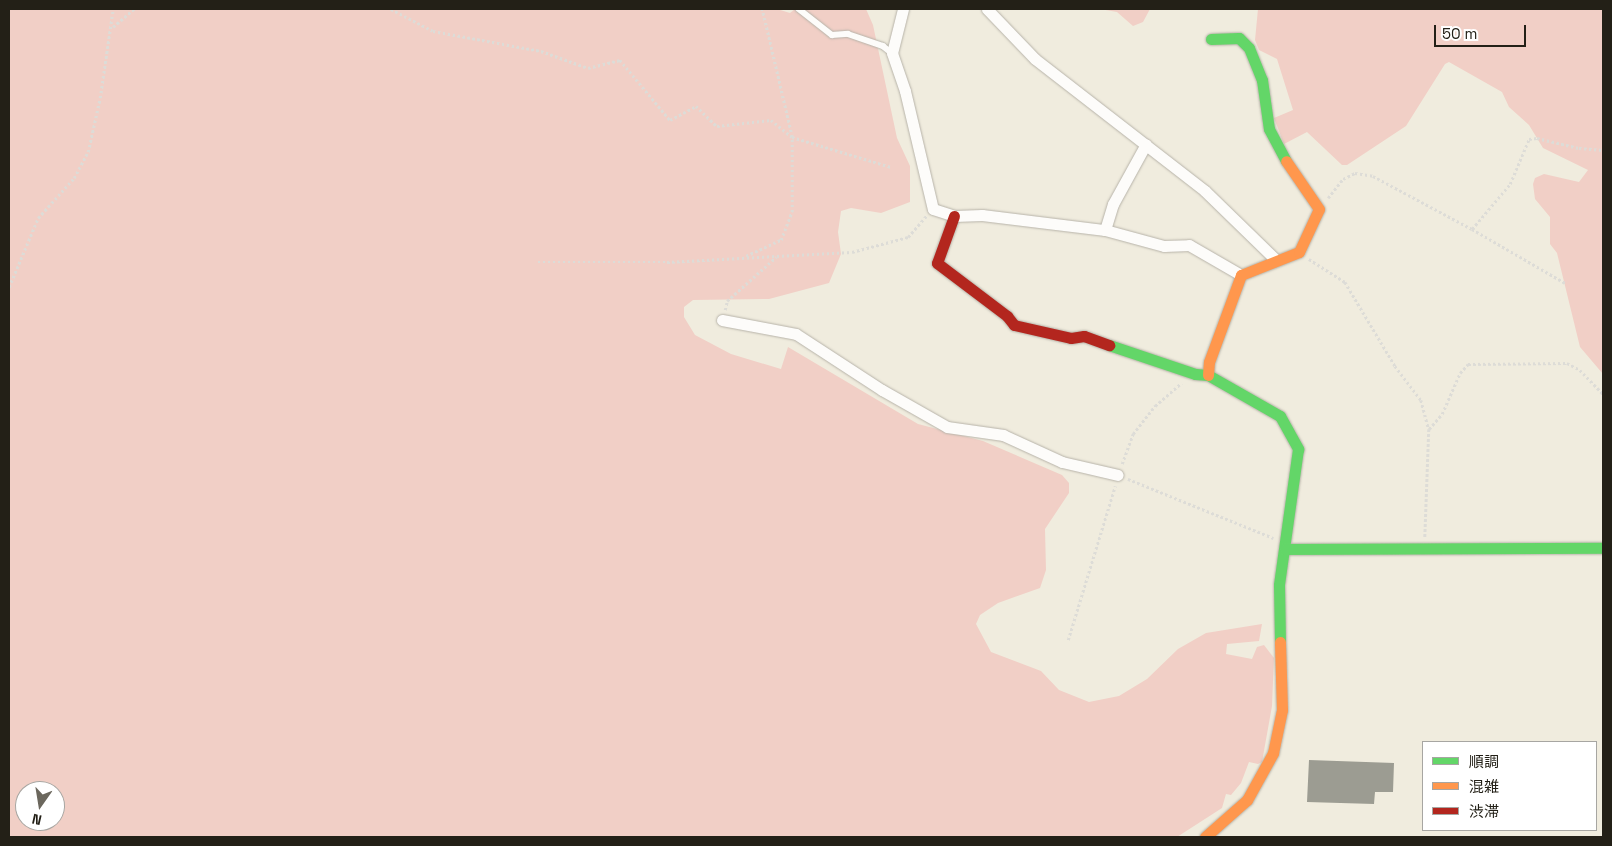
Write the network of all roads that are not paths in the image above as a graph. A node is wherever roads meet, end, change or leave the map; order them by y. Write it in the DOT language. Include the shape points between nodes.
graph roads {
  1 [pos="799,9"];
  2 [pos="903,9"];
  3 [pos="987,9"];
  4 [pos="1211,39"];
  5 [pos="892,53"];
  6 [pos="1146,144"];
  7 [pos="954,216"];
  8 [pos="1105,230"];
  9 [pos="1276,260"];
  10 [pos="1240,275"];
  11 [pos="722,320"];
  12 [pos="1208,375"];
  13 [pos="1118,475"];
  14 [pos="1603,548"];
  15 [pos="1285,549"];
  16 [pos="1206,837"];
  1 -- 5 [label="lane" via="832,35 848,34 883,46"];
  2 -- 5 [label="street"];
  3 -- 6 [label="street" via="1035,59"];
  4 -- 9 [label="street" via="1239,38 1248,48 1262,80 1269,129 1292,171 1319,209 1299,252"];
  5 -- 7 [label="street" via="905,91 933,209"];
  6 -- 8 [label="street" via="1113,204"];
  6 -- 9 [label="street" via="1205,190"];
  7 -- 8 [label="street" via="982,215"];
  7 -- 12 [label="street" via="937,263 1007,316 1014,326 1070,338 1084,336 1195,374"];
  8 -- 10 [label="street" via="1164,246 1189,245 1227,264"];
  9 -- 10 [label="street"];
  10 -- 12 [label="street" via="1208,362"];
  11 -- 13 [label="street" via="796,334 882,390 947,427 1003,435 1062,462"];
  12 -- 15 [label="street" via="1280,416 1298,449"];
  14 -- 15 [label="street"];
  15 -- 16 [label="street" via="1279,585 1282,710 1273,753 1247,800"];
}
